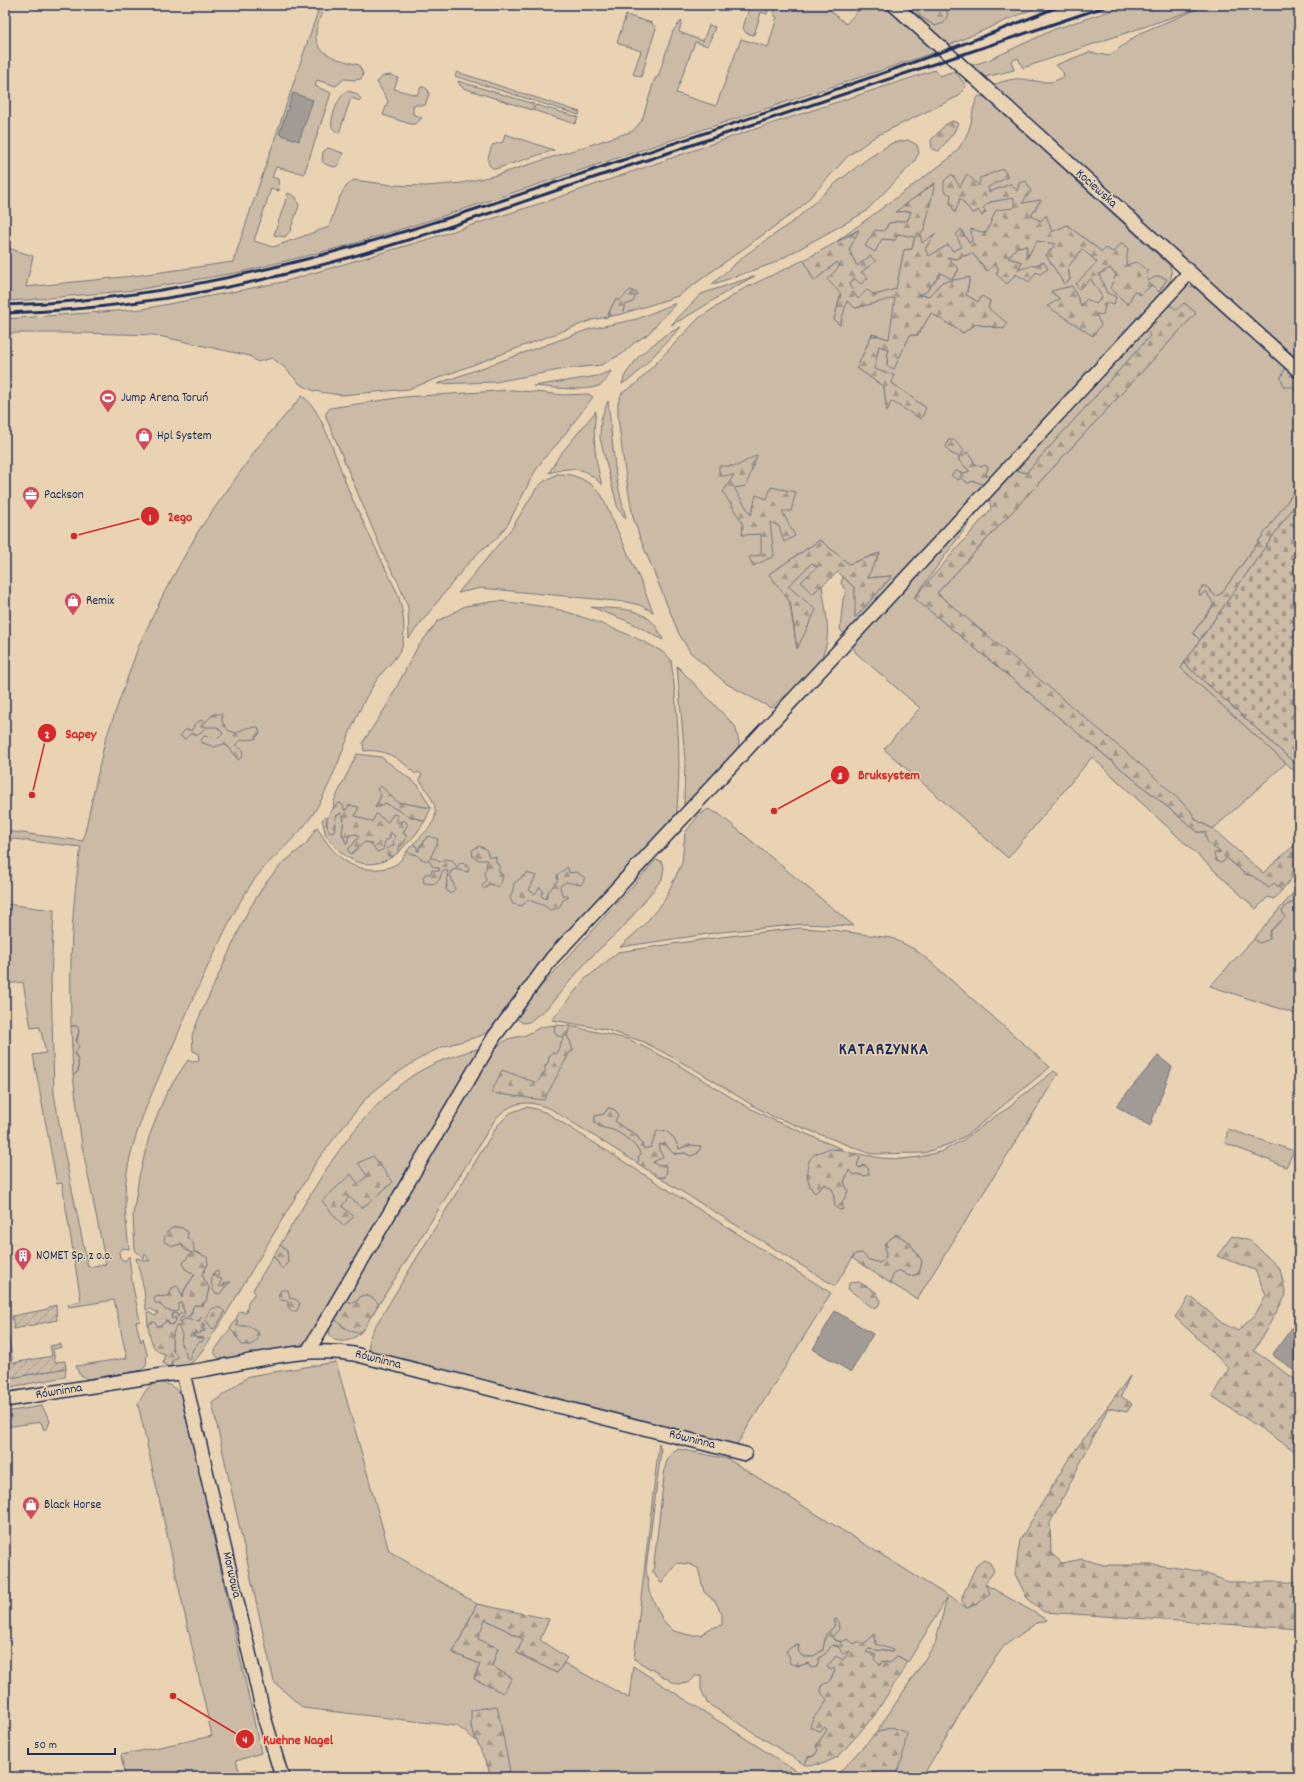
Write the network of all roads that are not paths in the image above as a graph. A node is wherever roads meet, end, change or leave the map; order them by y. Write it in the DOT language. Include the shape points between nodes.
graph roads {
  1 [pos="894,5"];
  2 [pos="1189,273"];
  3 [pos="1299,371"];
  4 [pos="308,1351"];
  5 [pos="183,1373"];
  6 [pos="5,1400"];
  7 [pos="745,1454"];
  8 [pos="282,1777"];
  1 -- 2 [label="street, Kociewska"];
  2 -- 3 [label="street, Kociewska"];
  2 -- 4 [label="street" via="552,958 494,1037"];
  4 -- 5 [label="street, Równinna"];
  4 -- 7 [label="street, Równinna" via="326,1350 354,1354"];
  5 -- 6 [label="street, Równinna"];
  5 -- 8 [label="street, Morwowa" via="265,1720"];
}
